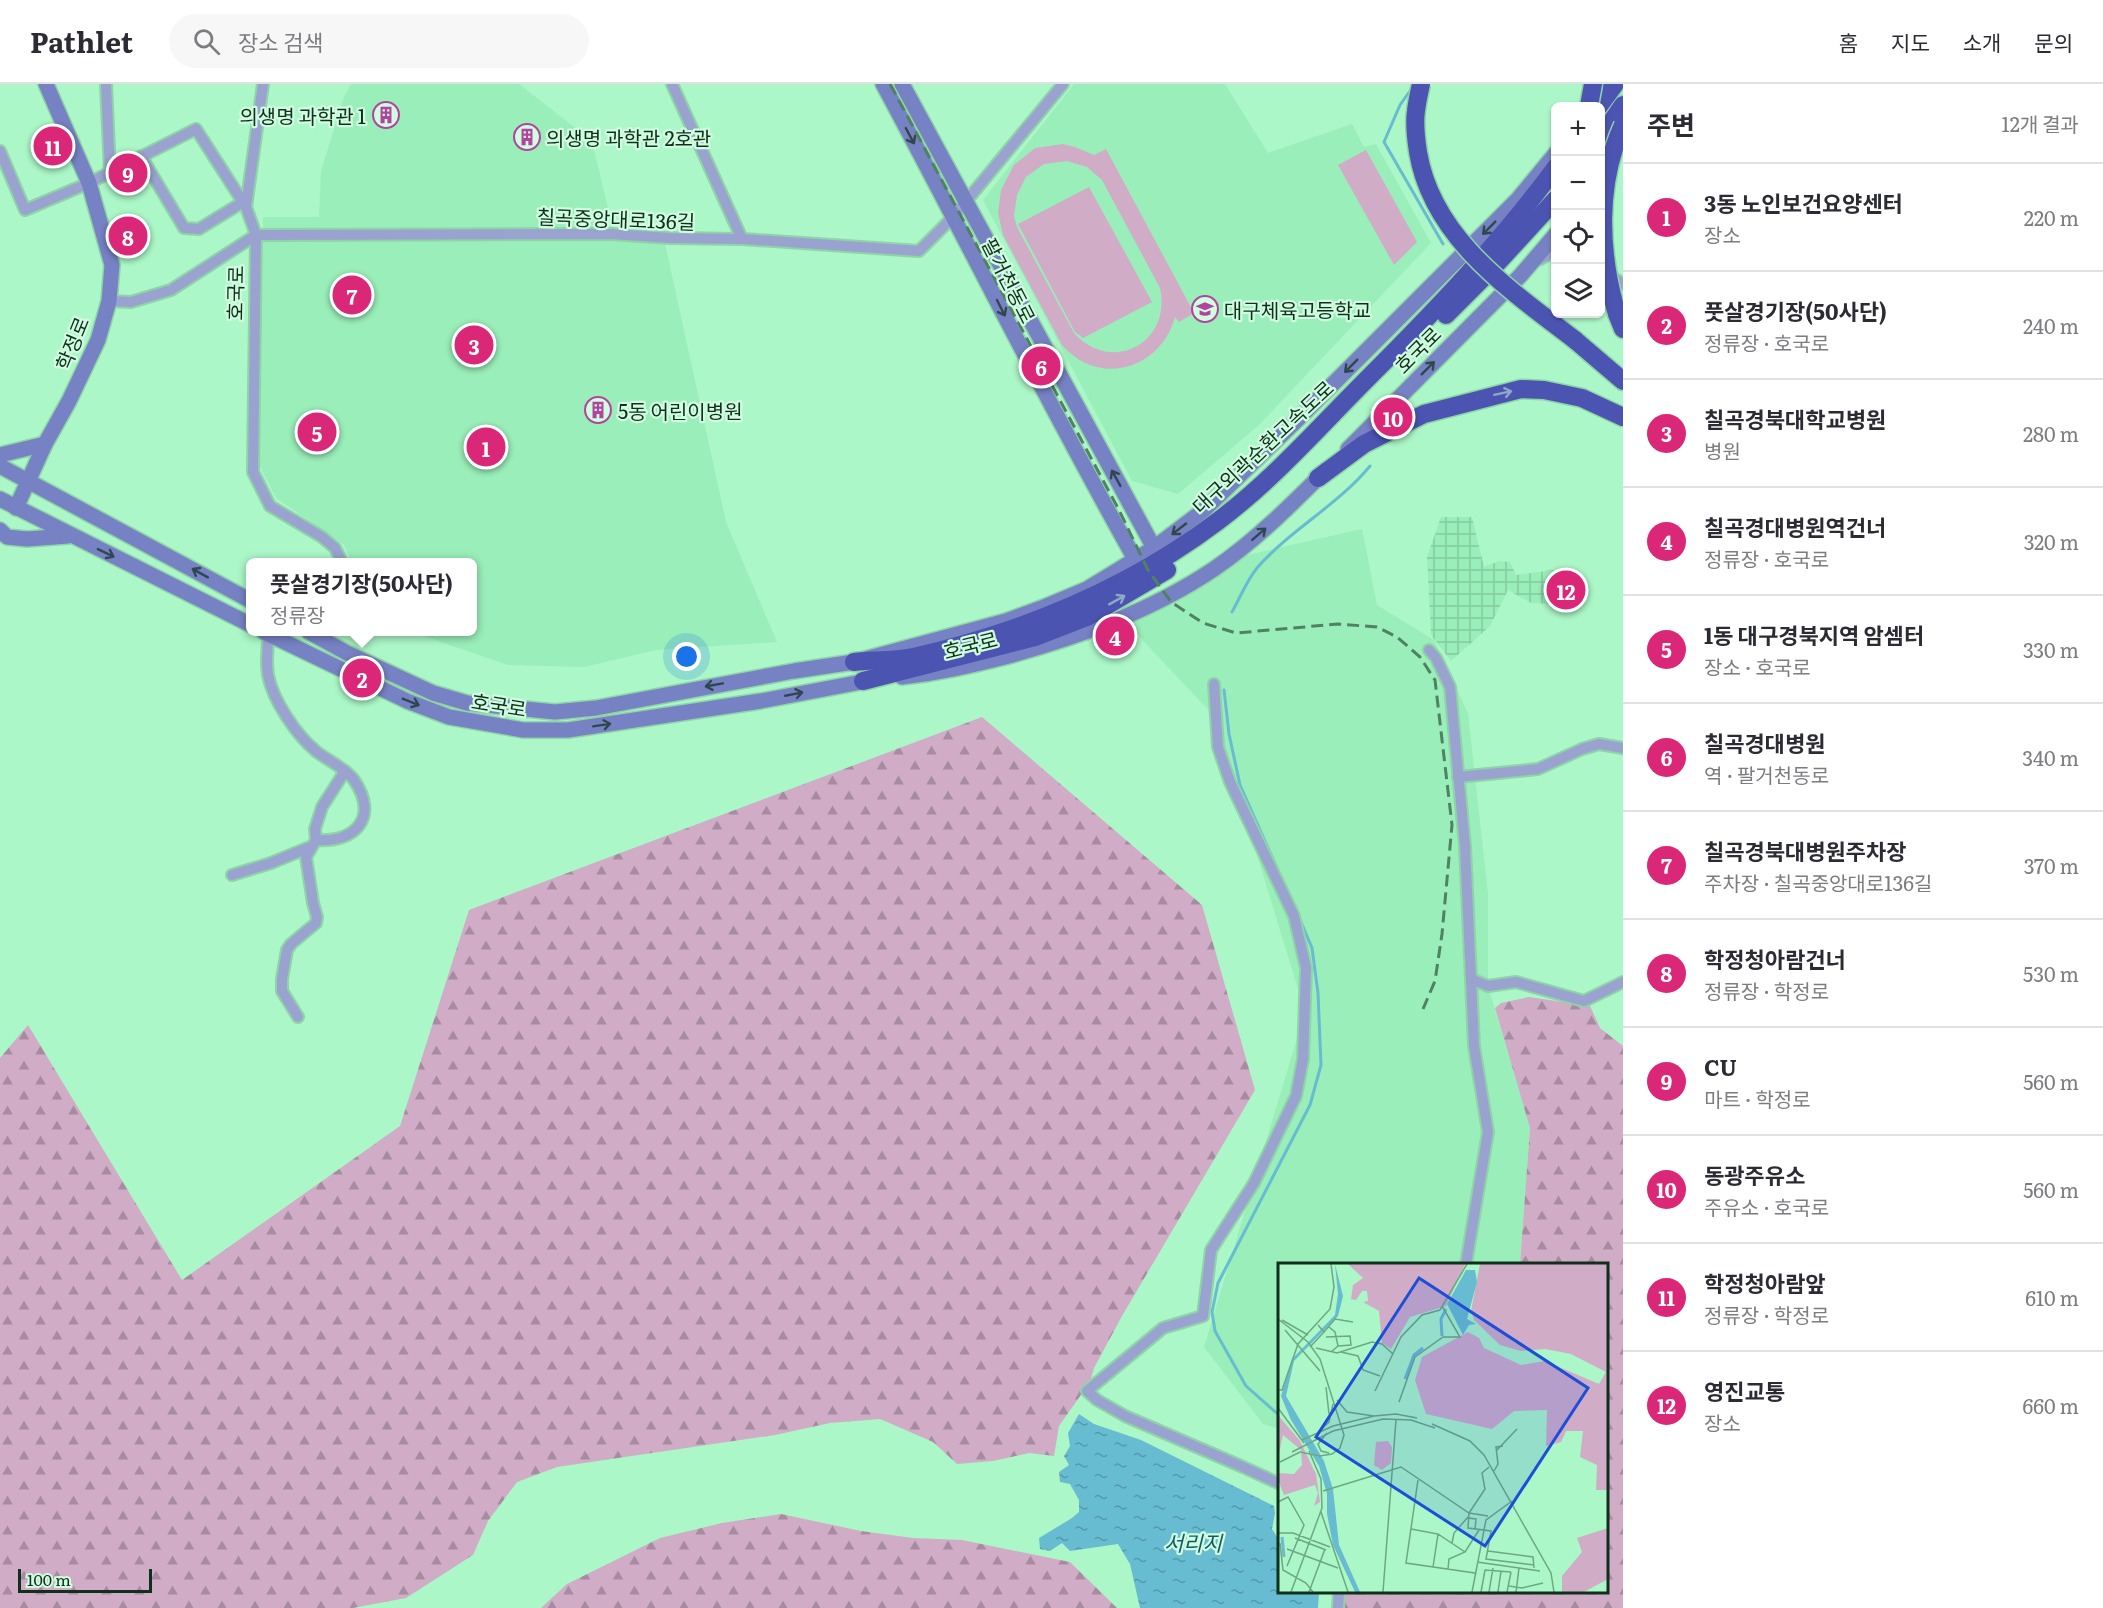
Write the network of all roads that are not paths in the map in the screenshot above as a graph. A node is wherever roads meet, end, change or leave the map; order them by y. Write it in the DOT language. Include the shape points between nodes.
graph roads {
  1 [pos="46,84"];
  2 [pos="106,84"];
  3 [pos="263,84"];
  4 [pos="672,84"];
  5 [pos="883,84"];
  6 [pos="902,84"];
  7 [pos="1063,84"];
  8 [pos="1421,84"];
  9 [pos="1433,84"];
  10 [pos="1593,84"];
  11 [pos="1599,84"];
  12 [pos="1615,84"];
  13 [pos="1589,102"];
  14 [pos="1590,102"];
  15 [pos="1602,102"];
  16 [pos="1623,105"];
  17 [pos="1623,125"];
  18 [pos="1605,132"];
  19 [pos="1623,145"];
  20 [pos="0,151"];
  21 [pos="141,156"];
  22 [pos="1554,156"];
  23 [pos="1605,170"];
  24 [pos="110,172"];
  25 [pos="1551,174"];
  26 [pos="90,183"];
  27 [pos="965,200"];
  28 [pos="1551,203"];
  29 [pos="245,205"];
  30 [pos="954,216"];
  31 [pos="256,234"];
  32 [pos="742,239"];
  33 [pos="1551,240"];
  34 [pos="1497,252"];
  35 [pos="1551,253"];
  36 [pos="1605,273"];
  37 [pos="1520,276"];
  38 [pos="1623,284"];
  39 [pos="109,301"];
  40 [pos="1620,321"];
  41 [pos="1577,338"];
  42 [pos="1623,372"];
  43 [pos="1623,381"];
  44 [pos="1623,417"];
  45 [pos="45,444"];
  46 [pos="0,455"];
  47 [pos="0,466"];
  48 [pos="1318,478"];
  49 [pos="29,480"];
  50 [pos="0,499"];
  51 [pos="16,508"];
  52 [pos="0,530"];
  53 [pos="71,536"];
  54 [pos="1154,548"];
  55 [pos="340,558"];
  56 [pos="1135,559"];
  57 [pos="246,598"];
  58 [pos="246,623"];
  59 [pos="266,636"];
  60 [pos="272,636"];
  61 [pos="320,636"];
  62 [pos="1429,650"];
  63 [pos="854,662"];
  64 [pos="863,681"];
  65 [pos="1214,684"];
  66 [pos="1623,748"];
  67 [pos="345,771"];
  68 [pos="1458,777"];
  69 [pos="313,843"];
  70 [pos="232,875"];
  71 [pos="1471,979"];
  72 [pos="1623,982"];
  73 [pos="298,1017"];
  74 [pos="1466,1263"];
  75 [pos="1278,1483"];
  76 [pos="1339,1593"];
  77 [pos="1338,1608"];
  1 -- 26 [label="main road, 학정로"];
  2 -- 24 [label="street"];
  3 -- 29 [label="street"];
  4 -- 32 [label="street"];
  5 -- 30 [label="main road, 팔거천동로, one-way"];
  6 -- 27 [label="main road, 팔거천동로"];
  7 -- 27 [label="street, 칠곡중앙대로136길"];
  8 -- 41 [label="highway, bridge" via="1415,112 1420,165 1443,218 1457,238 1503,283"];
  9 -- 41 [label="highway" via="1427,112 1427,145 1433,179 1450,216 1480,255"];
  10 -- 13 [label="highway, bridge"];
  11 -- 14 [label="main road"];
  12 -- 15 [label="highway"];
  16 -- 18 [label="highway"];
  17 -- 40 [label="highway, bridge" via="1609,163 1604,214 1605,261"];
  19 -- 23 [label="main road"];
  20 -- 26 [label="street" via="25,210"];
  21 -- 24 [label="street"];
  21 -- 29 [label="street" via="184,228 199,229"];
  21 -- 29 [label="street" via="196,129"];
  22 -- 54 [label="main road, 호국로, one-way" via="1518,199 1290,427 1204,510"];
  24 -- 26 [label="street"];
  25 -- 34 [label="highway, 대구외곽순환고속도로"];
  26 -- 39 [label="main road, 학정로" via="112,265"];
  27 -- 30 [label="street, 칠곡중앙대로136길"];
  54 -- 27 [label="main road, 팔거천동로, one-way"];
  28 -- 34 [label="highway, 대구외곽순환고속도로"];
  29 -- 31 [label="street"];
  30 -- 32 [label="street, 칠곡중앙대로136길" via="919,251"];
  30 -- 56 [label="main road, 팔거천동로, one-way"];
  31 -- 32 [label="street, 칠곡중앙대로136길" via="611,234"];
  31 -- 39 [label="street" via="171,290 131,302"];
  31 -- 55 [label="street, 호국로" via="253,472 270,506 322,537"];
  33 -- 37 [label="main road, 호국로"];
  34 -- 63 [label="highway, 대구외곽순환고속도로" via="1279,466 1192,540 1106,590 1021,626 911,657"];
  64 -- 34 [label="highway, 대구외곽순환고속도로, one-way" via="1035,637 1089,616 1171,567 1279,482"];
  35 -- 37 [label="street"];
  36 -- 38 [label="street"];
  48 -- 37 [label="main road, 호국로, one-way"];
  39 -- 45 [label="main road, 학정로" via="98,340"];
  41 -- 42 [label="highway"];
  41 -- 43 [label="highway"];
  48 -- 44 [label="highway, one-way" via="1364,444 1424,414 1521,389 1582,398"];
  45 -- 46 [label="main road"];
  45 -- 49 [label="main road, 학정로"];
  47 -- 49 [label="main road"];
  64 -- 48 [label="main road, 호국로, one-way" via="942,673 1030,650 1139,611 1213,570 1242,549"];
  49 -- 51 [label="main road, 학정로"];
  57 -- 49 [label="main road, one-way"];
  50 -- 51 [label="main road"];
  51 -- 53 [label="main road"];
  52 -- 53 [label="main road" via="7,537 27,540"];
  53 -- 58 [label="main road, one-way"];
  54 -- 56 [label="main road, 호국로"];
  56 -- 63 [label="main road, 호국로" via="1087,589 1044,608"];
  59 -- 67 [label="street" via="268,677 275,695 301,737"];
  60 -- 64 [label="main road, 호국로, one-way" via="449,717 523,730 568,730"];
  63 -- 61 [label="main road, 호국로, one-way" via="555,712 467,703 433,693 347,653"];
  62 -- 68 [label="street" via="1449,687"];
  65 -- 75 [label="street" via="1218,747 1230,782 1294,916 1306,968 1303,1059 1296,1096 1254,1183 1211,1250 1203,1316 1163,1328 1087,1391 1125,1416"];
  66 -- 68 [label="street" via="1599,744 1538,769"];
  67 -- 69 [label="street" via="322,807"];
  67 -- 69 [label="street" via="364,802 364,816 357,829 344,838"];
  68 -- 71 [label="street"];
  69 -- 70 [label="street" via="271,863"];
  69 -- 73 [label="street" via="306,857 318,917 287,950 282,979 282,991"];
  71 -- 72 [label="street" via="1488,986 1516,982 1584,1001"];
  71 -- 74 [label="street" via="1474,1046 1488,1132"];
  76 -- 77 [label="street"];
}
